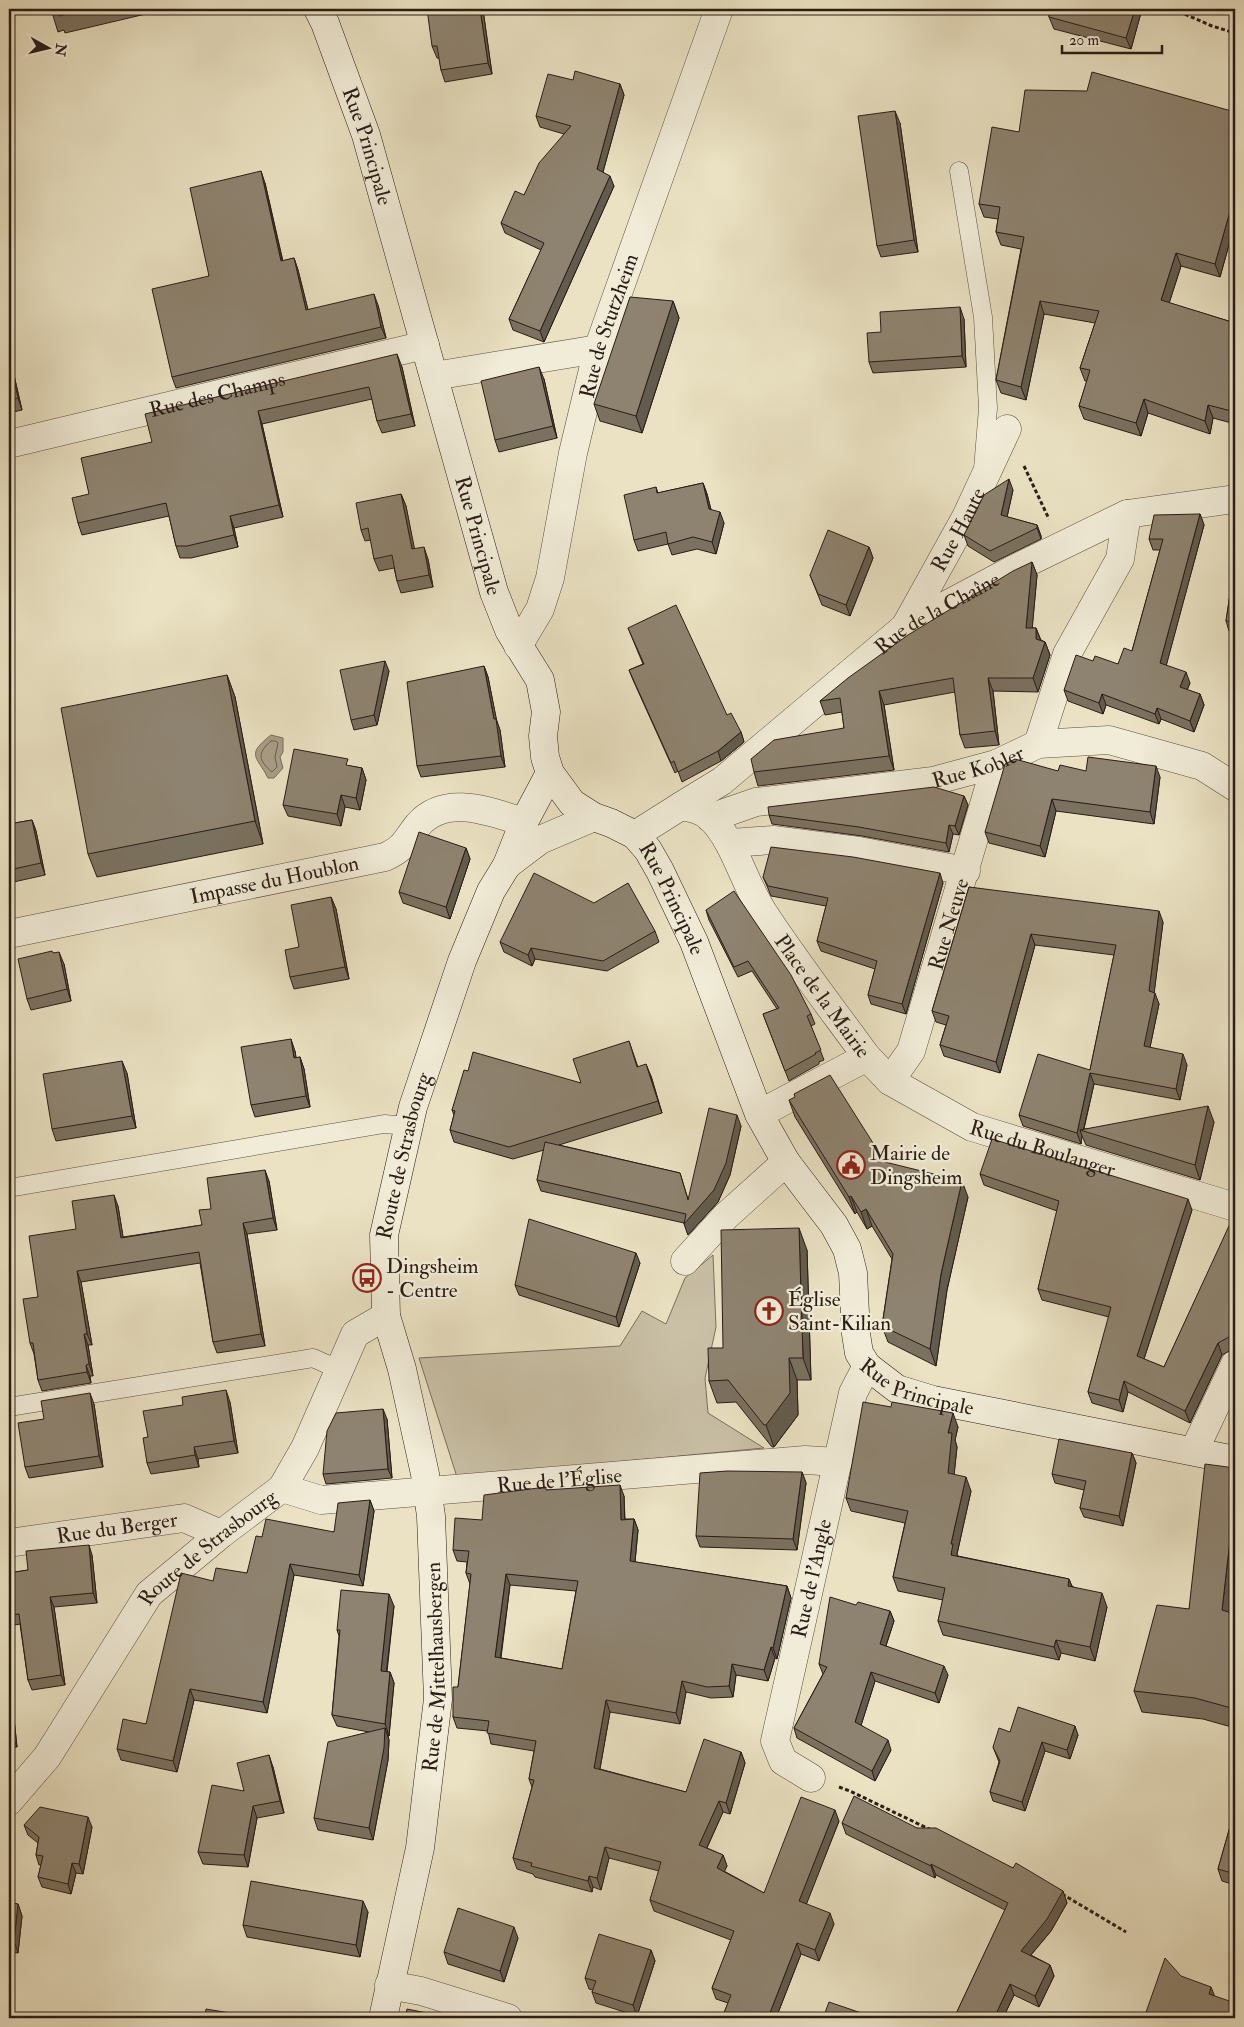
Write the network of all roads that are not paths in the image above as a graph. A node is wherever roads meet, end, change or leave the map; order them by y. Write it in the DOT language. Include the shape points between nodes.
graph roads {
  1 [pos="318,9"];
  2 [pos="719,9"];
  3 [pos="959,171"];
  4 [pos="425,345"];
  5 [pos="598,349"];
  6 [pos="434,376"];
  7 [pos="1007,429"];
  8 [pos="9,444"];
  9 [pos="982,483"];
  10 [pos="1235,499"];
  11 [pos="1127,514"];
  12 [pos="905,627"];
  13 [pos="518,646"];
  14 [pos="1038,744"];
  15 [pos="996,764"];
  16 [pos="550,773"];
  17 [pos="1235,787"];
  18 [pos="681,806"];
  19 [pos="594,817"];
  20 [pos="710,818"];
  21 [pos="524,822"];
  22 [pos="635,835"];
  23 [pos="731,844"];
  24 [pos="506,865"];
  25 [pos="966,870"];
  26 [pos="9,934"];
  27 [pos="867,1057"];
  28 [pos="890,1081"];
  29 [pos="759,1114"];
  30 [pos="409,1126"];
  31 [pos="786,1162"];
  32 [pos="9,1188"];
  33 [pos="1235,1207"];
  34 [pos="685,1261"];
  35 [pos="386,1316"];
  36 [pos="1235,1364"];
  37 [pos="867,1366"];
  38 [pos="340,1370"];
  39 [pos="9,1407"];
  40 [pos="1194,1452"];
  41 [pos="1235,1460"];
  42 [pos="838,1462"];
  43 [pos="282,1488"];
  44 [pos="428,1492"];
  45 [pos="221,1534"];
  46 [pos="9,1543"];
  47 [pos="811,1778"];
  48 [pos="9,1801"];
  49 [pos="389,1984"];
  50 [pos="383,2018"];
  51 [pos="508,2018"];
  1 -- 4 [label="street, Rue Principale" via="366,134"];
  2 -- 5 [label="street, Rue de Stutzheim"];
  3 -- 9 [label="lane" via="983,317 988,408"];
  4 -- 6 [label="street, Rue Principale"];
  4 -- 8 [label="street, Rue des Champs"];
  5 -- 6 [label="street"];
  5 -- 13 [label="street, Rue de Stutzheim" via="573,453 550,578 540,609"];
  6 -- 13 [label="street, Rue Principale" via="494,592"];
  7 -- 9 [label="street, Rue Haute"];
  9 -- 12 [label="street, Rue Haute"];
  10 -- 11 [label="street, Rue de la Chaîne"];
  11 -- 12 [label="street, Rue de la Chaîne" via="1060,545"];
  11 -- 14 [label="street" via="1120,559 1067,654"];
  12 -- 18 [label="street, Rue de la Chaîne" via="722,781"];
  13 -- 16 [label="street, Rue Principale" via="540,680 546,712 545,757"];
  14 -- 15 [label="street, Rue Kobler"];
  14 -- 17 [label="street, Rue Kobler" via="1109,740 1202,766"];
  15 -- 20 [label="street, Rue Kobler" via="934,781 756,802"];
  15 -- 25 [label="street, Rue Neuve"];
  16 -- 19 [label="street, Rue Principale" via="572,803"];
  16 -- 21 [label="street, Route de Strasbourg"];
  18 -- 20 [label="street" via="696,808"];
  18 -- 22 [label="street, Rue de la Chaîne"];
  19 -- 22 [label="street, Rue Principale"];
  19 -- 24 [label="street, Route de Strasbourg" via="540,840"];
  20 -- 23 [label="street, Place de la Mairie"];
  21 -- 24 [label="street, Route de Strasbourg"];
  21 -- 26 [label="street, Impasse du Houblon" via="473,808 452,806 426,819 399,850 385,857"];
  22 -- 29 [label="street, Rue Principale" via="660,870 694,942"];
  23 -- 25 [label="street" via="772,840"];
  23 -- 27 [label="street, Place de la Mairie" via="763,911"];
  24 -- 30 [label="street, Route de Strasbourg" via="491,891 462,961"];
  25 -- 28 [label="street, Rue Neuve" via="911,1051"];
  27 -- 28 [label="street, Rue du Boulanger"];
  27 -- 29 [label="street, Place de la Mairie"];
  28 -- 33 [label="street, Rue du Boulanger" via="972,1127"];
  29 -- 31 [label="street, Rue Principale"];
  30 -- 32 [label="lane" via="384,1124"];
  30 -- 35 [label="street, Route de Strasbourg" via="384,1235"];
  31 -- 34 [label="street" via="726,1216"];
  31 -- 37 [label="street, Rue Principale" via="834,1225 848,1250 853,1273 859,1353"];
  35 -- 38 [label="street, Route de Strasbourg" via="355,1334"];
  35 -- 44 [label="street, Rue de Mittelhausbergen" via="402,1369"];
  36 -- 40 [label="street"];
  37 -- 40 [label="street, Rue Principale" via="897,1389 932,1400"];
  37 -- 42 [label="street, Rue de l'Angle" via="853,1393"];
  38 -- 39 [label="lane" via="313,1358"];
  38 -- 43 [label="street, Route de Strasbourg" via="305,1448"];
  40 -- 41 [label="street, Rue Principale"];
  42 -- 44 [label="street, Rue de l'Église" via="805,1460"];
  42 -- 47 [label="street, Rue de l'Angle" via="775,1741 783,1761"];
  43 -- 44 [label="street, Rue de l'Église" via="321,1500"];
  43 -- 45 [label="street, Route de Strasbourg"];
  44 -- 49 [label="street, Rue de Mittelhausbergen" via="438,1699 420,1848"];
  45 -- 46 [label="street, Rue du Berger" via="184,1518"];
  45 -- 48 [label="street, Route de Strasbourg" via="149,1594 47,1757"];
  49 -- 50 [label="street, Rue de Mittelhausbergen"];
  49 -- 51 [label="street"];
}
